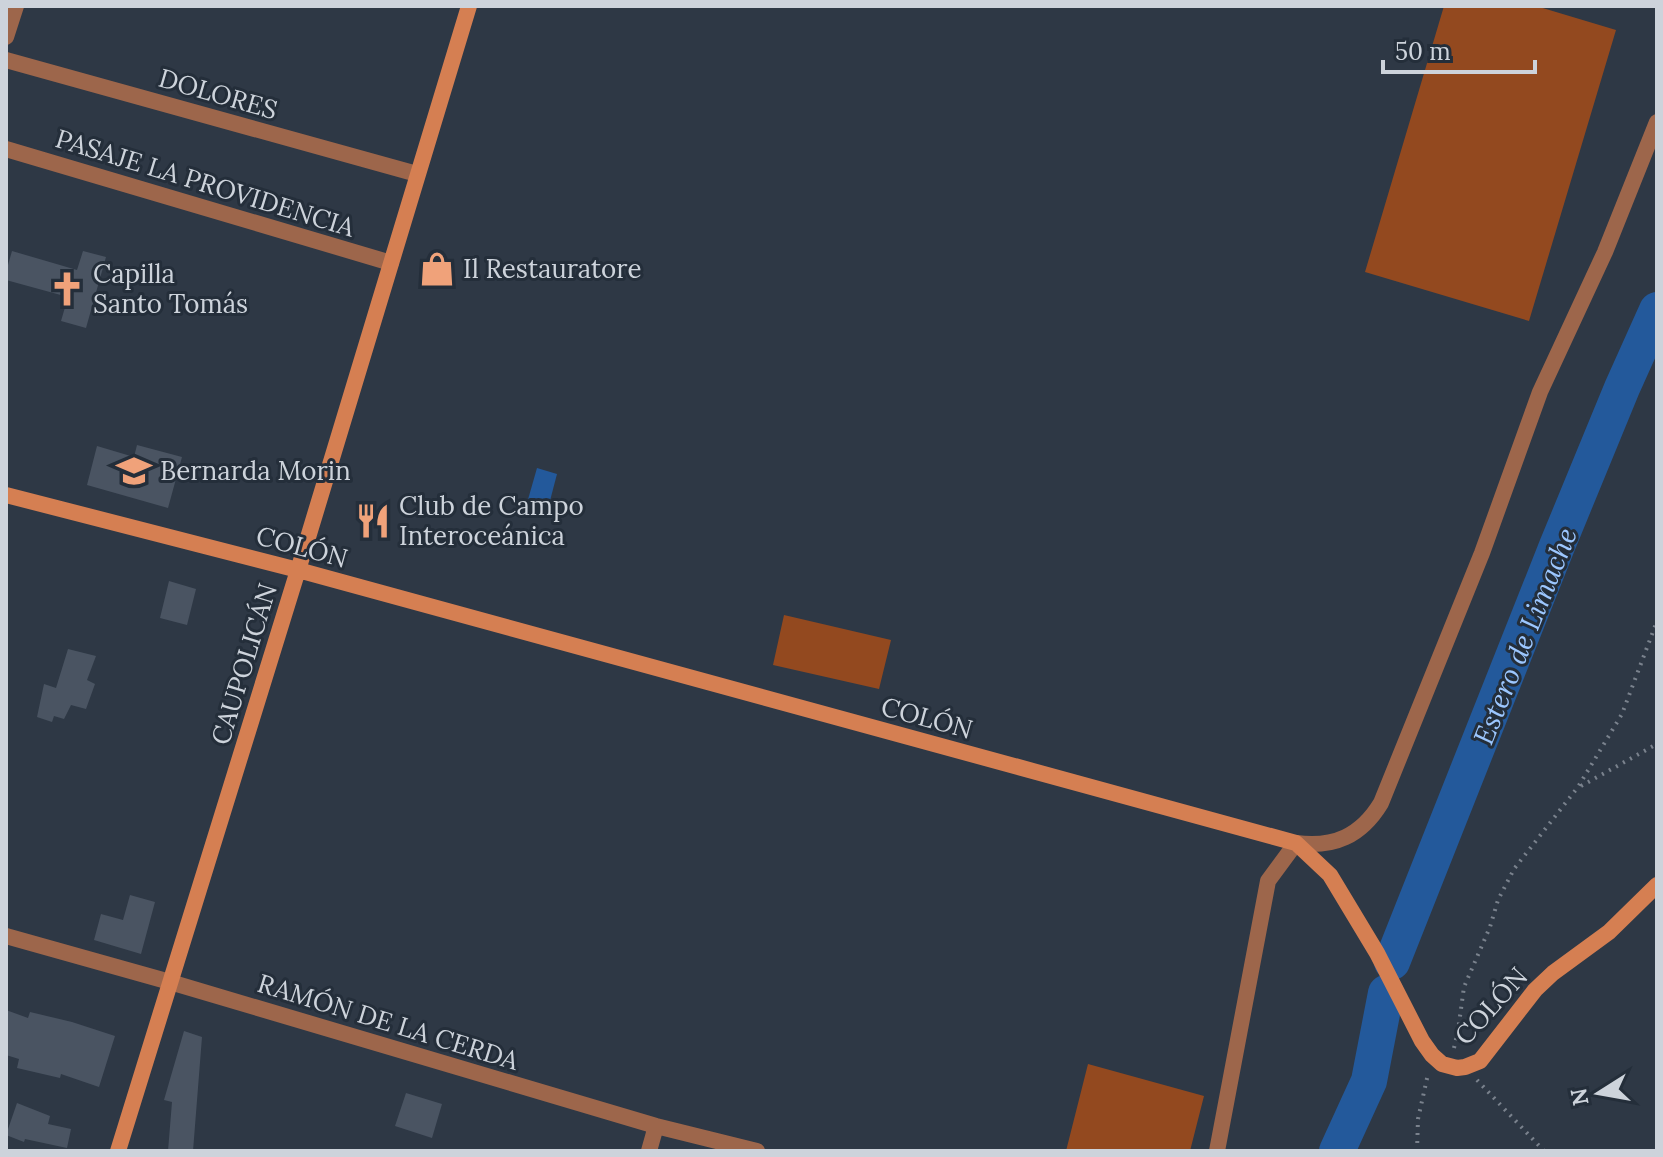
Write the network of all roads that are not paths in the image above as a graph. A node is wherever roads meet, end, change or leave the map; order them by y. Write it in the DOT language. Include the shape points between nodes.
graph roads {
  1 [pos="16,6"];
  2 [pos="469,6"];
  3 [pos="6,37"];
  4 [pos="6,60"];
  5 [pos="1657,122"];
  6 [pos="6,149"];
  7 [pos="417,174"];
  8 [pos="391,263"];
  9 [pos="6,495"];
  10 [pos="298,570"];
  11 [pos="1296,843"];
  12 [pos="1657,885"];
  13 [pos="6,936"];
  14 [pos="170,982"];
  15 [pos="656,1126"];
  16 [pos="118,1151"];
  17 [pos="649,1151"];
  18 [pos="757,1151"];
  19 [pos="1217,1151"];
  1 -- 3 [label="street"];
  2 -- 7 [label="street, CAUPOLICÁN"];
  4 -- 7 [label="street, DOLORES"];
  5 -- 11 [label="street" via="1540,392 1381,803 1352,834 1325,844"];
  6 -- 8 [label="street, PASAJE LA PROVIDENCIA"];
  7 -- 8 [label="street, CAUPOLICÁN"];
  8 -- 10 [label="street, CAUPOLICÁN"];
  9 -- 10 [label="street, COLÓN"];
  10 -- 11 [label="street, COLÓN"];
  10 -- 14 [label="street, CAUPOLICÁN"];
  11 -- 12 [label="street, COLÓN" via="1330,875 1432,1055 1457,1067 1486,1056 1535,990 1609,932"];
  11 -- 19 [label="street" via="1268,881"];
  13 -- 14 [label="street, RAMÓN DE LA CERDA"];
  14 -- 15 [label="street, RAMÓN DE LA CERDA"];
  14 -- 16 [label="street, CAUPOLICÁN"];
  15 -- 17 [label="street"];
  15 -- 18 [label="street, RAMÓN DE LA CERDA"];
}
